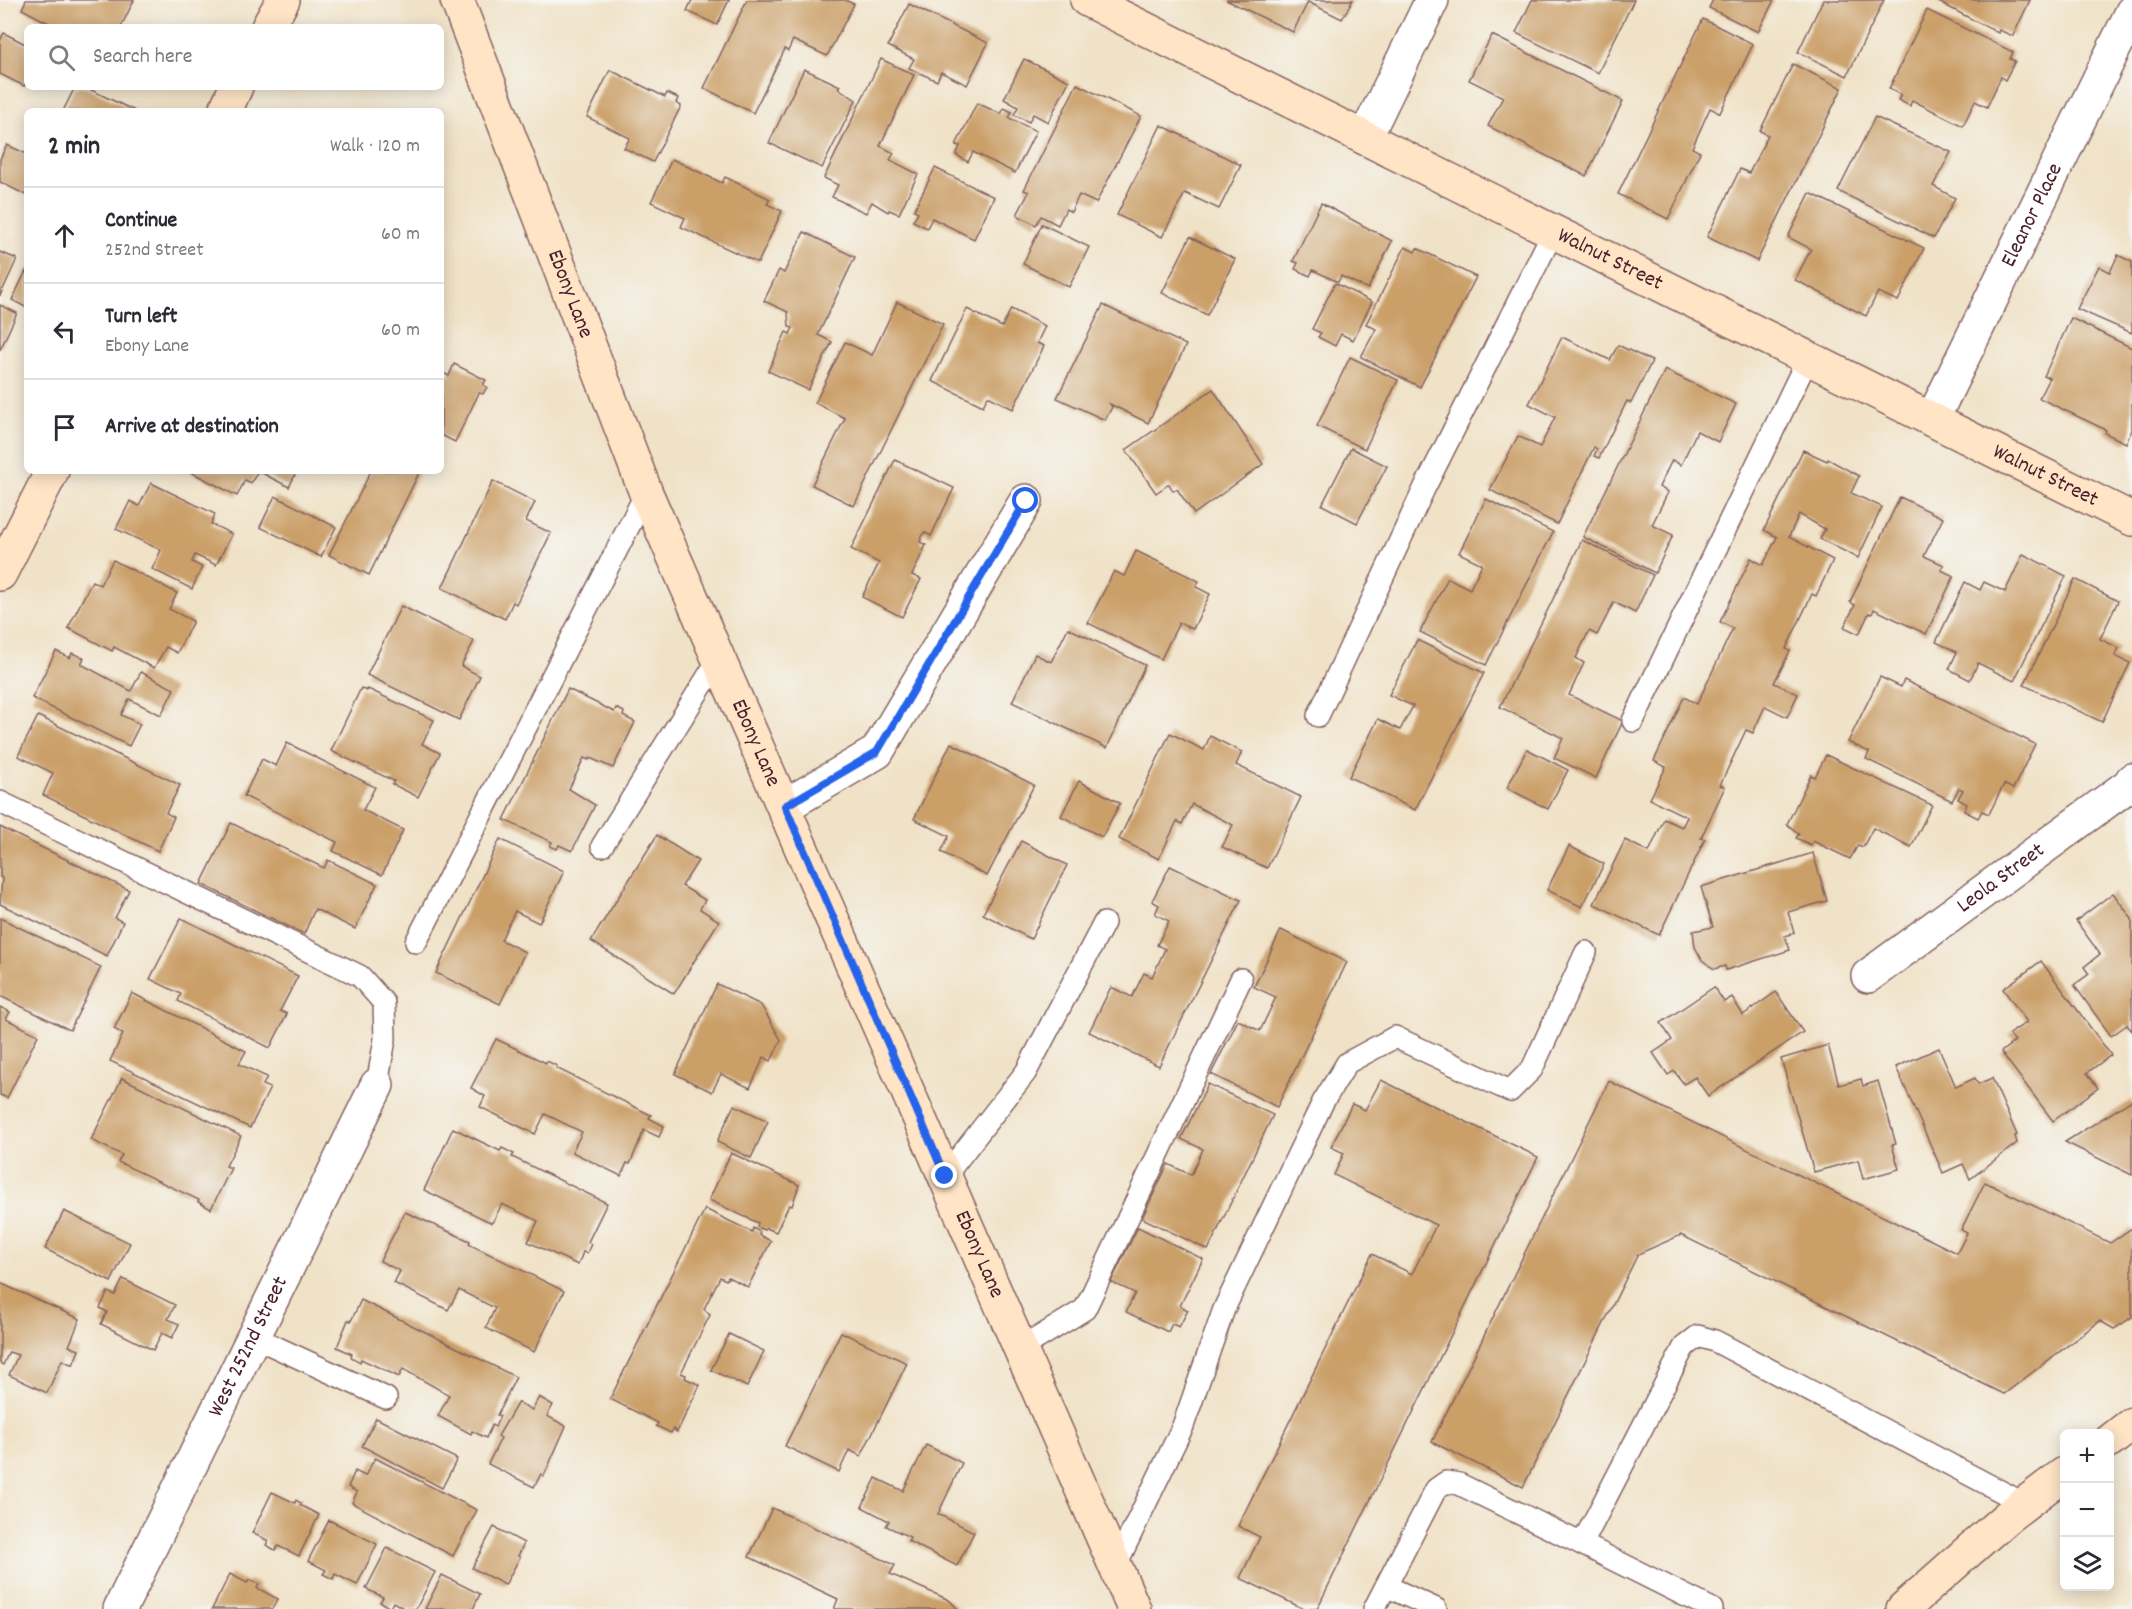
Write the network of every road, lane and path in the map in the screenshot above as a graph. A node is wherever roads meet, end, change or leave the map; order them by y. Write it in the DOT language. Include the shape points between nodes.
graph roads {
  1 [pos="283,0"];
  2 [pos="457,0"];
  3 [pos="1087,0"];
  4 [pos="1432,0"];
  5 [pos="2132,12"];
  6 [pos="270,24"];
  7 [pos="235,90"];
  8 [pos="226,108"];
  9 [pos="1365,138"];
  10 [pos="1553,232"];
  11 [pos="1808,358"];
  12 [pos="1932,420"];
  13 [pos="50,474"];
  14 [pos="646,493"];
  15 [pos="1026,501"];
  16 [pos="2132,519"];
  17 [pos="0,574"];
  18 [pos="718,660"];
  19 [pos="1318,716"];
  20 [pos="1633,721"];
  21 [pos="2132,780"];
  22 [pos="0,802"];
  23 [pos="785,806"];
  24 [pos="602,846"];
  25 [pos="1104,922"];
  26 [pos="416,942"];
  27 [pos="1586,952"];
  28 [pos="1868,976"];
  29 [pos="1241,978"];
  30 [pos="377,1085"];
  31 [pos="945,1176"];
  32 [pos="254,1337"];
  33 [pos="1020,1349"];
  34 [pos="386,1398"];
  35 [pos="2060,1477"];
  36 [pos="2025,1504"];
  37 [pos="1582,1544"];
  38 [pos="1115,1567"];
  39 [pos="1386,1586"];
  40 [pos="120,1609"];
  41 [pos="1134,1609"];
  42 [pos="1374,1609"];
  43 [pos="1436,1609"];
  44 [pos="1712,1609"];
  45 [pos="1904,1609"];
  1 -- 6 [label="street"];
  2 -- 14 [label="street, Ebony Lane"];
  3 -- 9 [label="street, Walnut Street"];
  4 -- 9 [label="street"];
  5 -- 12 [label="street, Eleanor Place"];
  7 -- 8 [label="street"];
  9 -- 10 [label="street, Walnut Street"];
  10 -- 11 [label="street, Walnut Street"];
  10 -- 19 [label="lane" via="1424,489"];
  11 -- 12 [label="street, Walnut Street"];
  11 -- 20 [label="lane"];
  12 -- 16 [label="street, Walnut Street"];
  13 -- 17 [label="street"];
  14 -- 18 [label="street, Ebony Lane"];
  14 -- 26 [label="lane"];
  15 -- 23 [label="street" via="877,752"];
  18 -- 23 [label="street, Ebony Lane"];
  18 -- 24 [label="lane"];
  21 -- 28 [label="street, Leola Street"];
  22 -- 30 [label="lane" via="360,976 384,1003 385,1039"];
  23 -- 31 [label="street, Ebony Lane"];
  25 -- 31 [label="lane" via="1026,1072"];
  27 -- 38 [label="lane" via="1532,1069 1510,1091 1395,1037 1347,1063 1299,1148 1224,1309 1183,1426"];
  29 -- 33 [label="lane" via="1086,1309"];
  30 -- 32 [label="street, West 252nd Street"];
  31 -- 33 [label="street, Ebony Lane"];
  32 -- 34 [label="lane"];
  32 -- 40 [label="street, West 252nd Street"];
  33 -- 38 [label="street, Ebony Lane"];
  35 -- 36 [label="street"];
  36 -- 37 [label="lane" via="1715,1341 1698,1336 1684,1347"];
  36 -- 45 [label="street"];
  37 -- 39 [label="lane" via="1459,1484 1446,1482 1436,1489"];
  37 -- 44 [label="lane"];
  38 -- 41 [label="street, Ebony Lane"];
  39 -- 42 [label="lane"];
  39 -- 43 [label="lane"];
}
